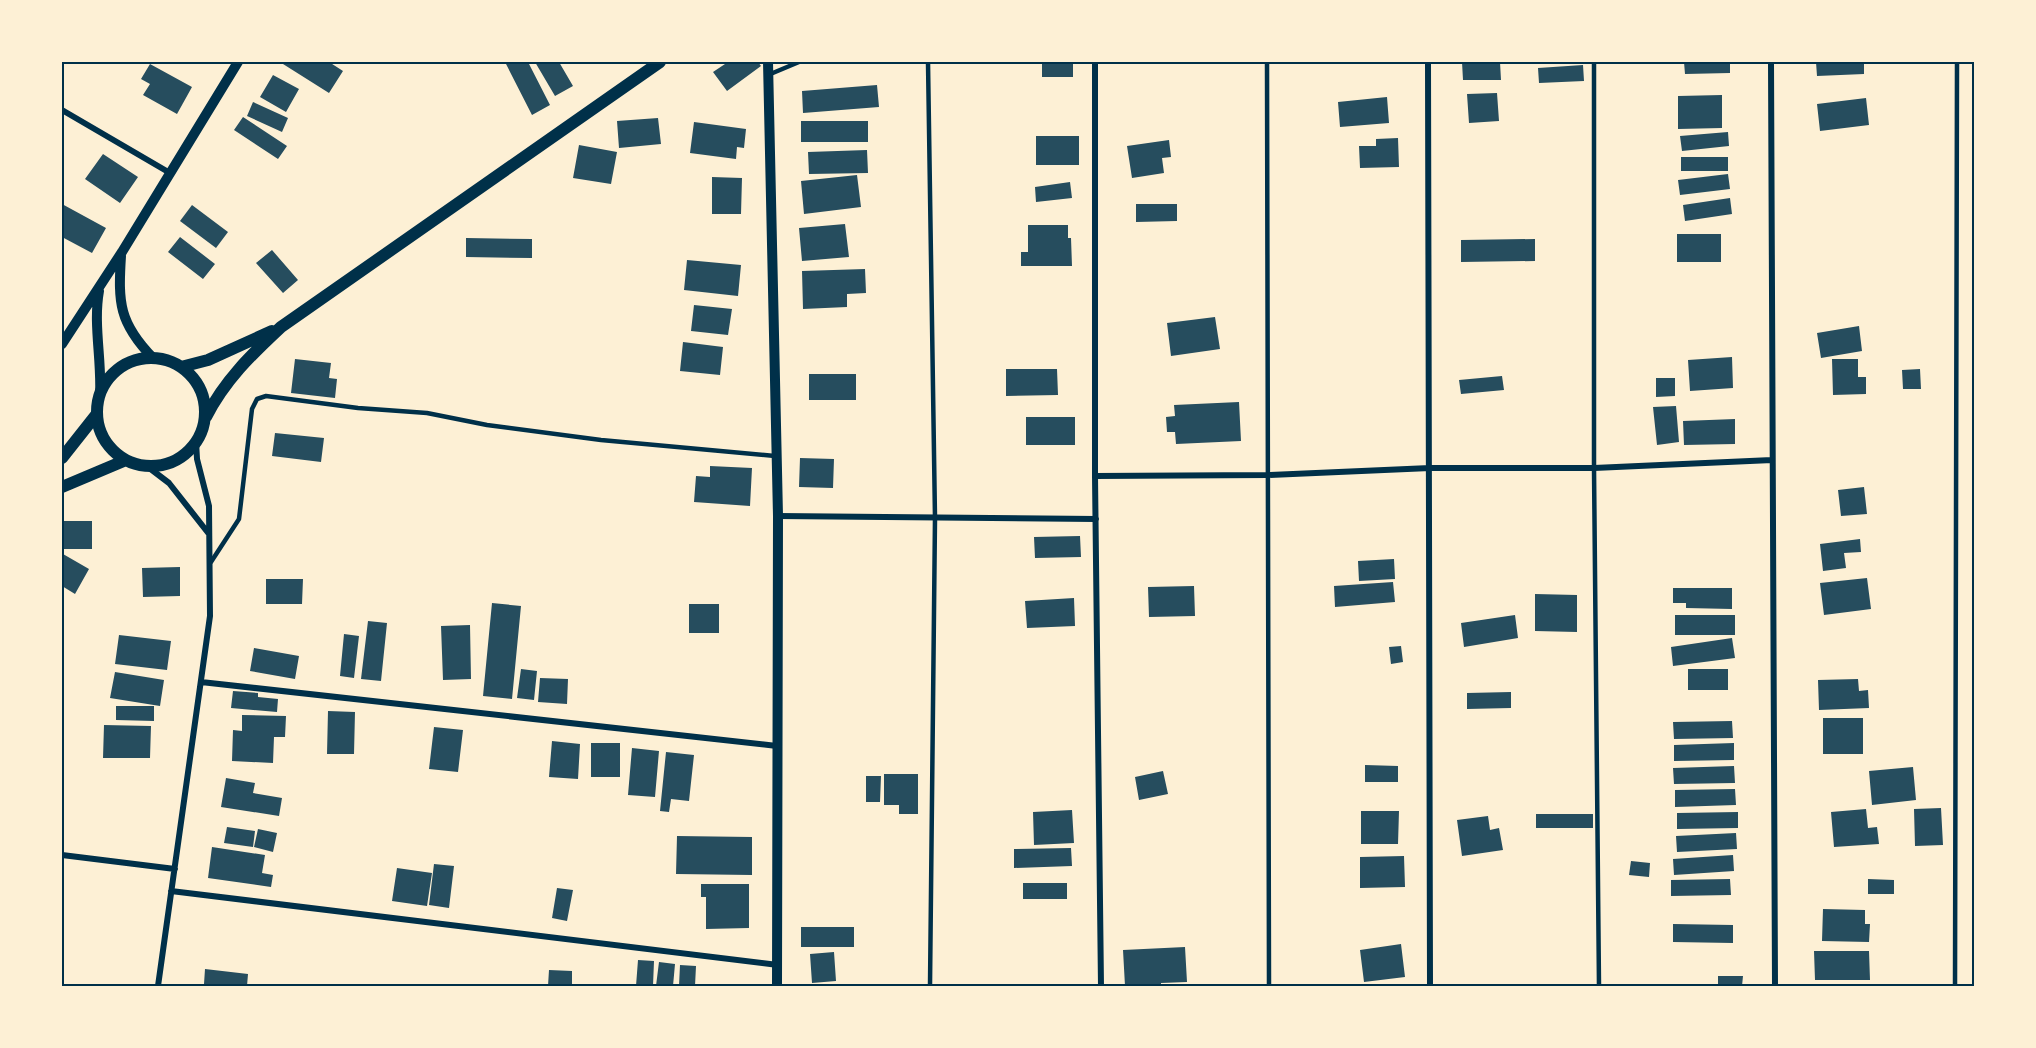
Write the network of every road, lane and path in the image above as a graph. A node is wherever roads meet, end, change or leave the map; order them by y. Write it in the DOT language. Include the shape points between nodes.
graph roads {
  1 [pos="238,62"];
  2 [pos="660,62"];
  3 [pos="768,62"];
  4 [pos="799,62"];
  5 [pos="928,62"];
  6 [pos="1095,62"];
  7 [pos="1267,62"];
  8 [pos="1428,62"];
  9 [pos="1594,62"];
  10 [pos="1771,62"];
  11 [pos="1957,62"];
  12 [pos="768,75"];
  13 [pos="62,110"];
  14 [pos="170,172"];
  15 [pos="122,252"];
  16 [pos="100,284"];
  17 [pos="281,327"];
  18 [pos="62,344"];
  19 [pos="153,358"];
  20 [pos="181,366"];
  21 [pos="100,394"];
  22 [pos="96,415"];
  23 [pos="206,417"];
  24 [pos="196,441"];
  25 [pos="777,456"];
  26 [pos="62,458"];
  27 [pos="126,460"];
  28 [pos="1772,460"];
  29 [pos="148,466"];
  30 [pos="1430,468"];
  31 [pos="1594,468"];
  32 [pos="1095,476"];
  33 [pos="1268,476"];
  34 [pos="62,487"];
  35 [pos="778,516"];
  36 [pos="934,518"];
  37 [pos="1096,519"];
  38 [pos="210,535"];
  39 [pos="211,562"];
  40 [pos="201,682"];
  41 [pos="777,746"];
  42 [pos="62,855"];
  43 [pos="175,869"];
  44 [pos="171,891"];
  45 [pos="778,965"];
  46 [pos="158,987"];
  47 [pos="777,987"];
  48 [pos="930,987"];
  49 [pos="1101,987"];
  50 [pos="1269,987"];
  51 [pos="1430,987"];
  52 [pos="1599,987"];
  53 [pos="1775,987"];
  54 [pos="1955,987"];
  1 -- 14 [label="street"];
  2 -- 17 [label="main road"];
  3 -- 12 [label="street"];
  4 -- 12 [label="lane"];
  5 -- 36 [label="lane"];
  6 -- 32 [label="street"];
  7 -- 33 [label="lane"];
  8 -- 30 [label="street"];
  9 -- 31 [label="lane"];
  10 -- 28 [label="street"];
  11 -- 54 [label="lane"];
  12 -- 25 [label="street"];
  13 -- 14 [label="street"];
  14 -- 15 [label="street"];
  15 -- 16 [label="street"];
  15 -- 19 [label="street" via="120,303 134,339"];
  16 -- 18 [label="street"];
  16 -- 21 [label="street" via="96,310"];
  17 -- 20 [label="main road" via="208,360"];
  17 -- 23 [label="main road" via="241,364 220,390"];
  19 -- 20 [label="main road"];
  19 -- 21 [label="main road" via="127,363 114,372"];
  20 -- 23 [label="main road" via="199,384"];
  21 -- 22 [label="main road"];
  22 -- 26 [label="main road"];
  22 -- 27 [label="main road" via="107,444"];
  23 -- 24 [label="main road"];
  24 -- 29 [label="main road" via="180,459"];
  24 -- 38 [label="street" via="209,506"];
  25 -- 35 [label="street"];
  25 -- 39 [label="lane" via="600,440 427,413 266,396 257,399 252,409 240,519"];
  27 -- 29 [label="main road"];
  27 -- 34 [label="main road"];
  28 -- 31 [label="street"];
  28 -- 53 [label="street"];
  29 -- 38 [label="street" via="169,483"];
  30 -- 31 [label="street"];
  30 -- 33 [label="street"];
  30 -- 51 [label="street"];
  31 -- 52 [label="lane"];
  32 -- 33 [label="street"];
  32 -- 37 [label="street"];
  33 -- 50 [label="lane"];
  35 -- 36 [label="street"];
  35 -- 41 [label="street"];
  36 -- 37 [label="street"];
  36 -- 48 [label="lane"];
  37 -- 49 [label="street"];
  38 -- 39 [label="street"];
  39 -- 40 [label="street" via="210,616"];
  40 -- 41 [label="street"];
  40 -- 43 [label="street"];
  41 -- 45 [label="street"];
  42 -- 43 [label="street"];
  43 -- 44 [label="street"];
  44 -- 45 [label="street"];
  44 -- 46 [label="street"];
  45 -- 47 [label="street"];
}
